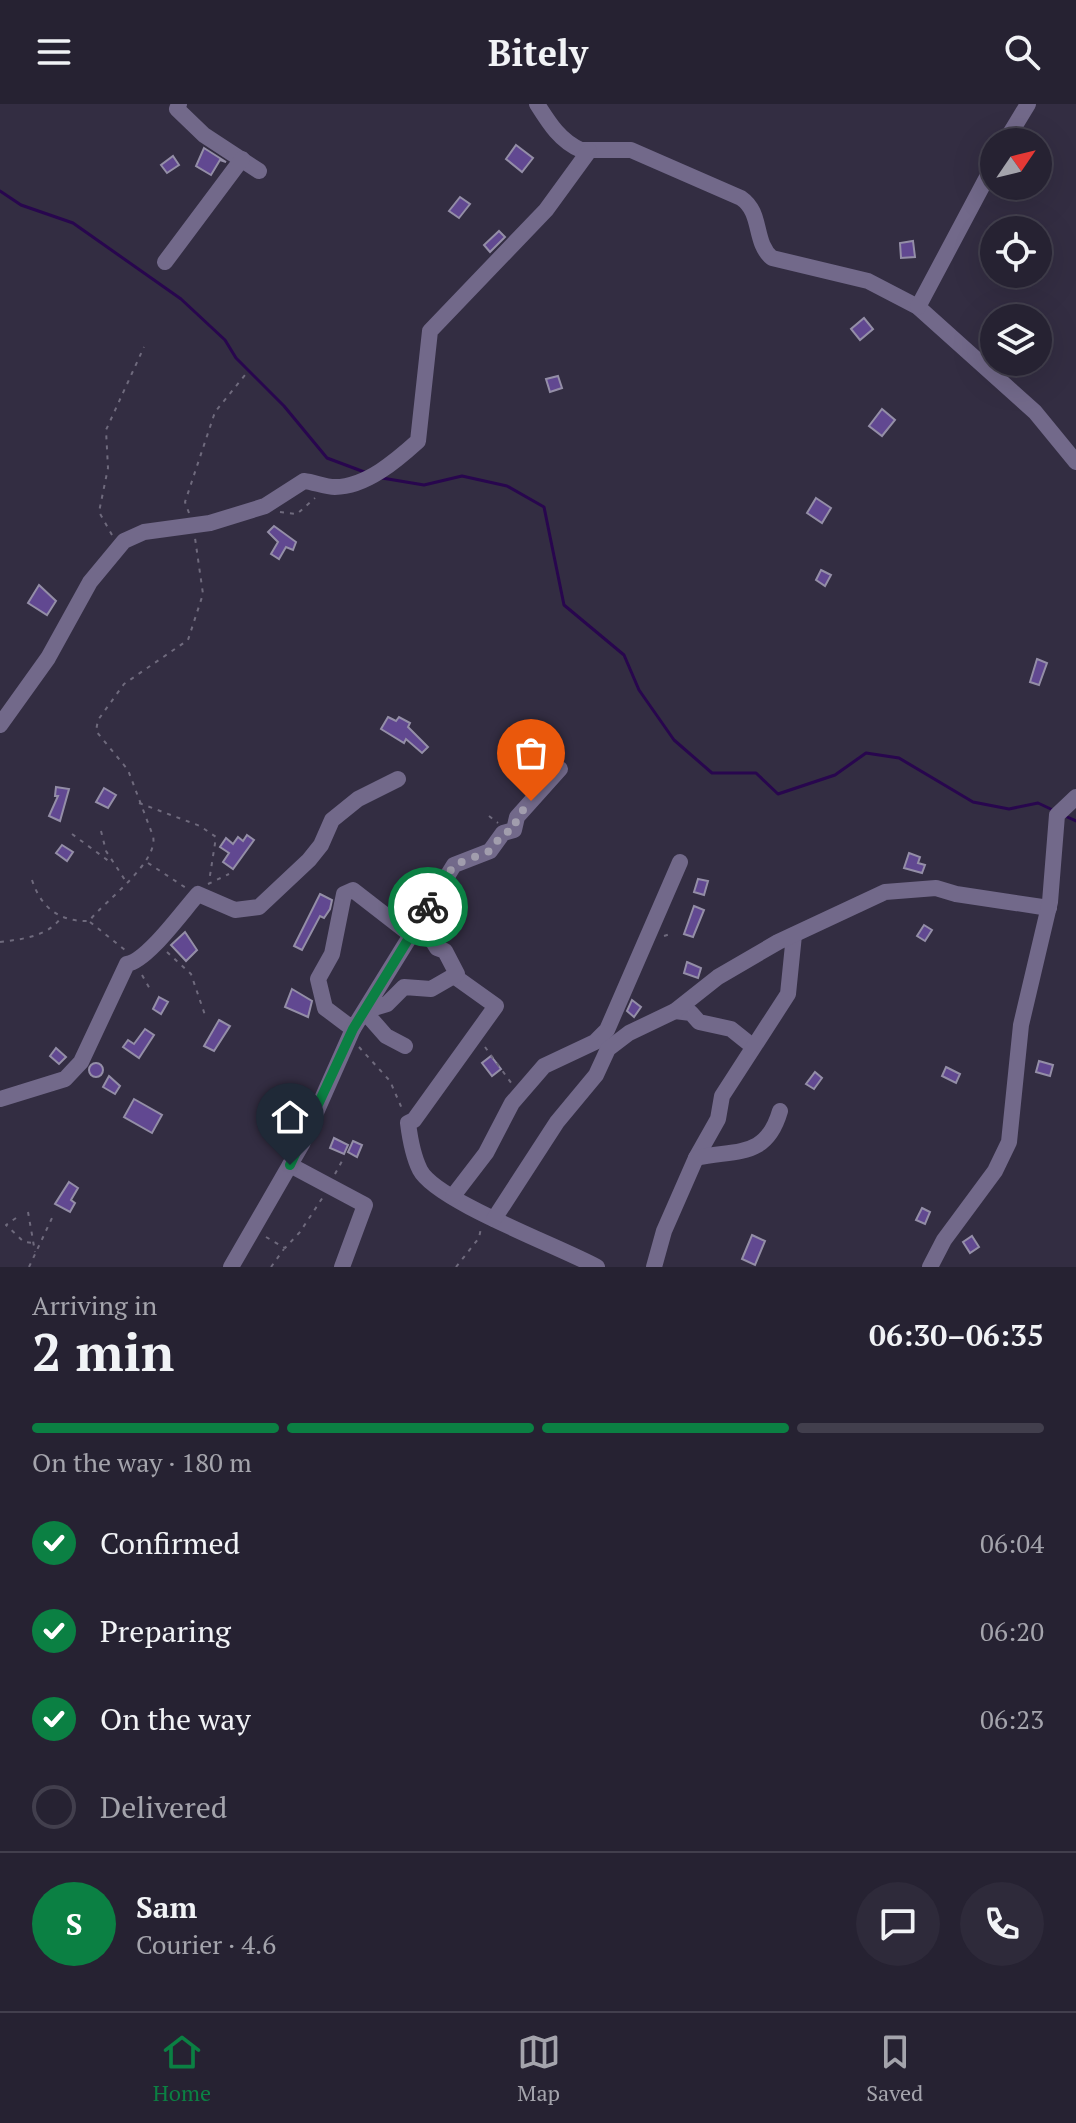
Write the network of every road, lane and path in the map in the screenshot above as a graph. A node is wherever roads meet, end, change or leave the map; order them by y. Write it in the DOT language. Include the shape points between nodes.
graph roads {
  1 [pos="179,104"];
  2 [pos="537,104"];
  3 [pos="1028,104"];
  4 [pos="1013,128"];
  5 [pos="589,151"];
  6 [pos="242,159"];
  7 [pos="259,171"];
  8 [pos="980,190"];
  9 [pos="165,262"];
  10 [pos="918,307"];
  11 [pos="144,347"];
  12 [pos="245,375"];
  13 [pos="1076,462"];
  14 [pos="327,486"];
  15 [pos="265,506"];
  16 [pos="193,526"];
  17 [pos="121,544"];
  18 [pos="0,725"];
  19 [pos="560,769"];
  20 [pos="398,779"];
  21 [pos="1076,797"];
  22 [pos="139,803"];
  23 [pos="101,831"];
  24 [pos="72,834"];
  25 [pos="111,862"];
  26 [pos="147,862"];
  27 [pos="680,862"];
  28 [pos="229,874"];
  29 [pos="32,880"];
  30 [pos="126,881"];
  31 [pos="198,894"];
  32 [pos="1049,908"];
  33 [pos="61,918"];
  34 [pos="89,921"];
  35 [pos="411,935"];
  36 [pos="794,935"];
  37 [pos="0,942"];
  38 [pos="158,943"];
  39 [pos="134,963"];
  40 [pos="454,976"];
  41 [pos="150,989"];
  42 [pos="364,1011"];
  43 [pos="675,1011"];
  44 [pos="206,1018"];
  45 [pos="352,1033"];
  46 [pos="475,1037"];
  47 [pos="751,1045"];
  48 [pos="405,1046"];
  49 [pos="518,1096"];
  50 [pos="0,1099"];
  51 [pos="780,1111"];
  52 [pos="408,1123"];
  53 [pos="696,1158"];
  54 [pos="342,1161"];
  55 [pos="290,1165"];
  56 [pos="329,1185"];
  57 [pos="453,1196"];
  58 [pos="28,1212"];
  59 [pos="487,1215"];
  60 [pos="16,1218"];
  61 [pos="52,1218"];
  62 [pos="0,1224"];
  63 [pos="6,1225"];
  64 [pos="253,1229"];
  65 [pos="33,1243"];
  66 [pos="285,1248"];
  67 [pos="35,1253"];
  68 [pos="29,1267"];
  69 [pos="231,1267"];
  70 [pos="271,1267"];
  71 [pos="342,1267"];
  72 [pos="456,1267"];
  73 [pos="597,1267"];
  74 [pos="654,1267"];
  75 [pos="930,1267"];
  1 -- 6 [label="street" via="177,109 204,135"];
  2 -- 5 [label="street" via="567,143"];
  3 -- 4 [label="street"];
  5 -- 10 [label="street" via="631,150 741,198 754,209 762,244 772,258 868,281"];
  5 -- 14 [label="street" via="546,210 430,331 418,441 382,471 339,487"];
  6 -- 7 [label="street"];
  6 -- 9 [label="street"];
  8 -- 10 [label="street"];
  10 -- 13 [label="street" via="1035,412"];
  11 -- 17 [label="path" via="106,430 108,468 99,512"];
  12 -- 16 [label="path" via="215,412 196,463 185,502"];
  14 -- 15 [label="street" via="304,481"];
  14 -- 15 [label="path" via="297,514"];
  15 -- 16 [label="street"];
  16 -- 17 [label="street" via="144,532"];
  16 -- 22 [label="path" via="203,594 188,640 124,684 98,720 97,735 128,770"];
  17 -- 18 [label="street" via="90,582 48,658"];
  19 -- 35 [label="street" via="517,817 514,830 503,833 490,851 454,865"];
  20 -- 31 [label="street" via="358,799 332,820 315,853 259,907 235,910"];
  21 -- 32 [label="street" via="1057,815"];
  22 -- 26 [label="path" via="155,844"];
  22 -- 28 [label="path" via="216,837 207,885"];
  23 -- 25 [label="path"];
  24 -- 25 [label="path"];
  25 -- 30 [label="path"];
  26 -- 30 [label="path"];
  26 -- 31 [label="path"];
  27 -- 49 [label="street" via="607,1030 595,1042 544,1066"];
  29 -- 33 [label="path" via="45,904"];
  30 -- 34 [label="path"];
  31 -- 38 [label="street"];
  32 -- 36 [label="street" via="936,888 885,892"];
  32 -- 75 [label="street" via="1021,1025 1009,1142"];
  33 -- 34 [label="path"];
  33 -- 37 [label="path" via="36,935"];
  34 -- 39 [label="path"];
  35 -- 40 [label="street" via="429,935 445,951"];
  35 -- 42 [label="street"];
  35 -- 45 [label="street" via="353,890 344,894 332,954 318,979 325,1008"];
  36 -- 43 [label="street" via="718,977"];
  36 -- 47 [label="street" via="788,994"];
  38 -- 39 [label="street"];
  38 -- 44 [label="path" via="191,974"];
  39 -- 41 [label="path"];
  39 -- 50 [label="street" via="127,964 70,1075"];
  40 -- 42 [label="street" via="431,989 404,987 387,1004"];
  40 -- 46 [label="street" via="496,1006"];
  42 -- 45 [label="street"];
  42 -- 48 [label="street" via="386,1036"];
  43 -- 47 [label="street" via="731,1029"];
  43 -- 59 [label="street" via="608,1049 596,1075"];
  45 -- 52 [label="path" via="390,1081"];
  45 -- 55 [label="street"];
  46 -- 49 [label="path"];
  46 -- 52 [label="street"];
  47 -- 53 [label="street"];
  49 -- 57 [label="street" via="486,1153"];
  51 -- 53 [label="street" via="768,1140 754,1149"];
  52 -- 57 [label="street" via="421,1172"];
  53 -- 74 [label="street"];
  54 -- 56 [label="path"];
  55 -- 56 [label="street"];
  55 -- 64 [label="street"];
  56 -- 66 [label="path"];
  56 -- 71 [label="street" via="365,1205"];
  57 -- 59 [label="street"];
  58 -- 65 [label="path"];
  59 -- 72 [label="path" via="479,1238"];
  59 -- 73 [label="street"];
  60 -- 63 [label="path"];
  61 -- 67 [label="path"];
  62 -- 63 [label="path"];
  63 -- 65 [label="path" via="24,1242"];
  64 -- 66 [label="path"];
  64 -- 69 [label="street"];
  65 -- 67 [label="path"];
  66 -- 70 [label="path"];
  67 -- 68 [label="path"];
}
